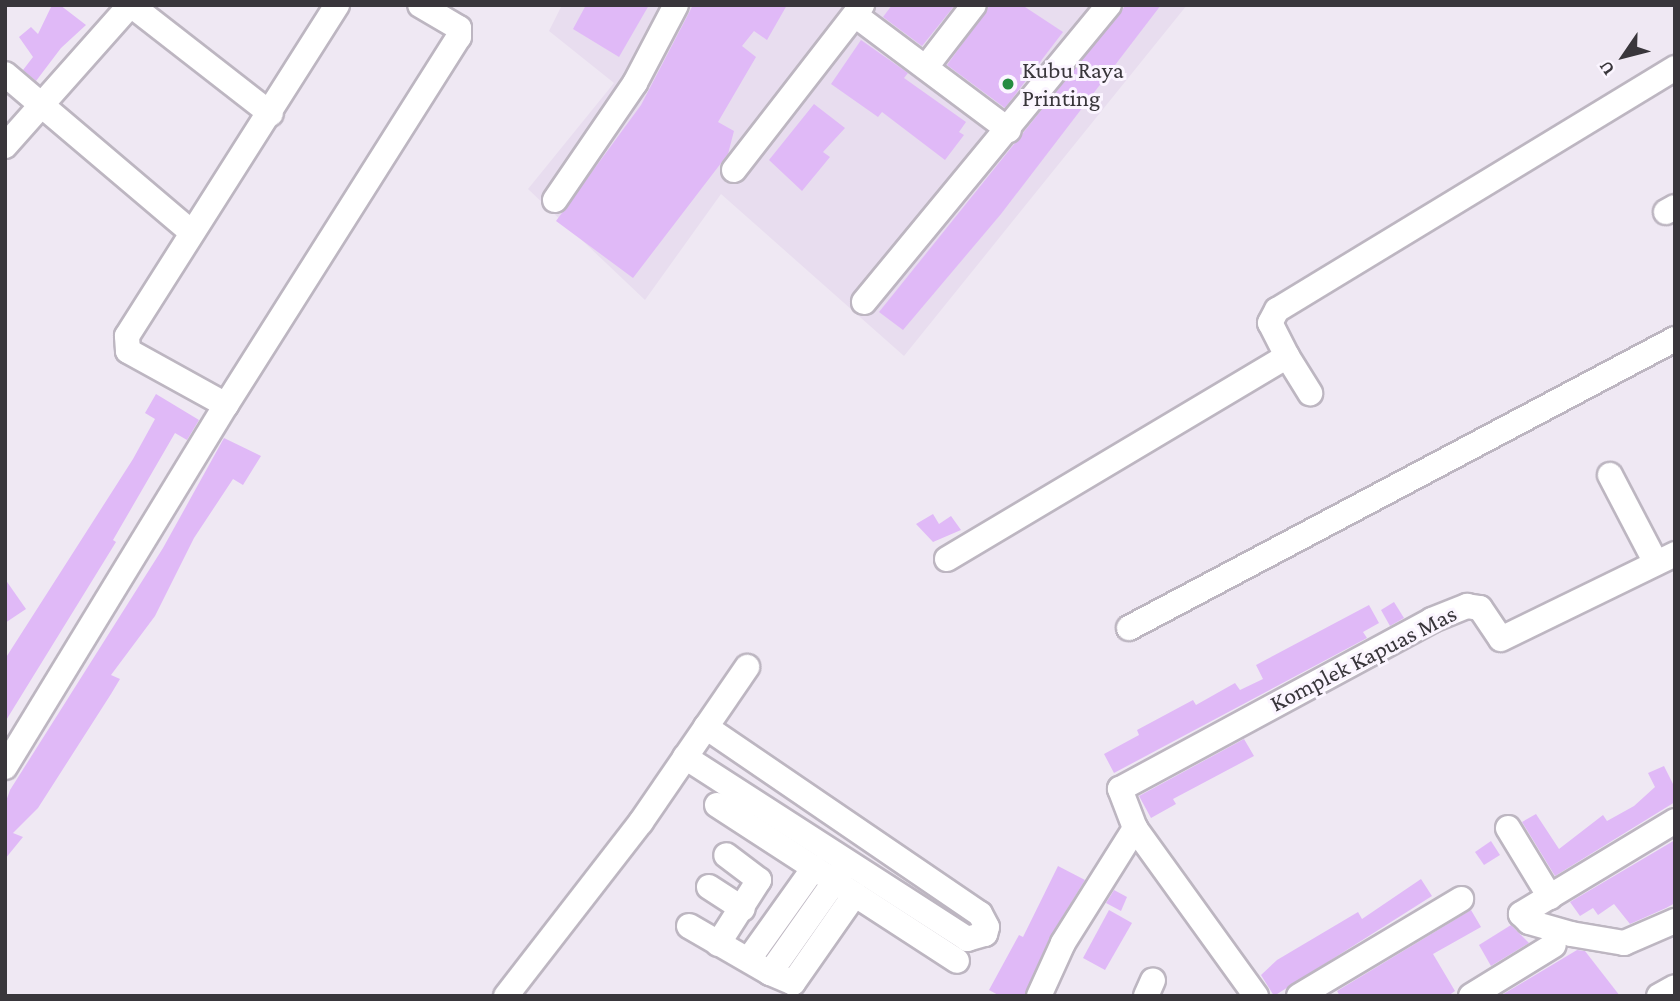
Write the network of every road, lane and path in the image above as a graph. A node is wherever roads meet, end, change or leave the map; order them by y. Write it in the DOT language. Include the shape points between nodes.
graph roads {
  1 [pos="130,5"];
  2 [pos="420,5"];
  3 [pos="676,5"];
  4 [pos="974,5"];
  5 [pos="1109,5"];
  6 [pos="330,8"];
  7 [pos="859,10"];
  8 [pos="926,67"];
  9 [pos="1675,68"];
  10 [pos="5,74"];
  11 [pos="42,104"];
  12 [pos="271,114"];
  13 [pos="1009,130"];
  14 [pos="5,146"];
  15 [pos="734,170"];
  16 [pos="555,200"];
  17 [pos="191,232"];
  18 [pos="864,302"];
  19 [pos="1675,339"];
  20 [pos="1287,356"];
  21 [pos="1310,393"];
  22 [pos="226,405"];
  23 [pos="1610,475"];
  24 [pos="1665,558"];
  25 [pos="947,559"];
  26 [pos="1129,628"];
  27 [pos="747,667"];
  28 [pos="706,727"];
  29 [pos="685,757"];
  30 [pos="5,766"];
  31 [pos="717,805"];
  32 [pos="1675,821"];
  33 [pos="1135,828"];
  34 [pos="1508,828"];
  35 [pos="866,836"];
  36 [pos="726,855"];
  37 [pos="838,876"];
  38 [pos="709,887"];
  39 [pos="1550,897"];
  40 [pos="1461,899"];
  41 [pos="743,909"];
  42 [pos="1675,921"];
  43 [pos="689,926"];
  44 [pos="718,944"];
  45 [pos="1553,945"];
  46 [pos="749,959"];
  47 [pos="957,961"];
  48 [pos="1675,987"];
  49 [pos="506,996"];
  50 [pos="1039,996"];
  51 [pos="1256,996"];
  52 [pos="1299,996"];
  53 [pos="1471,996"];
  54 [pos="1659,996"];
  1 -- 11 [label="street"];
  1 -- 12 [label="street"];
  2 -- 22 [label="street" via="459,28 459,37"];
  3 -- 16 [label="street" via="635,83"];
  4 -- 8 [label="street"];
  5 -- 13 [label="street"];
  6 -- 12 [label="street"];
  7 -- 8 [label="street"];
  7 -- 15 [label="street"];
  8 -- 13 [label="street"];
  9 -- 20 [label="street" via="1277,310 1270,323"];
  10 -- 11 [label="street"];
  11 -- 14 [label="street"];
  11 -- 17 [label="street"];
  12 -- 17 [label="street"];
  13 -- 18 [label="street"];
  17 -- 22 [label="street" via="125,344 128,351"];
  19 -- 26 [label="street"];
  20 -- 21 [label="street"];
  20 -- 25 [label="street"];
  22 -- 30 [label="street"];
  23 -- 24 [label="street"];
  24 -- 33 [label="street, Komplek Kapuas Mas" via="1501,639 1480,608 1467,606 1432,620 1126,784 1119,795"];
  27 -- 28 [label="street"];
  28 -- 29 [label="street"];
  28 -- 35 [label="street"];
  29 -- 37 [label="street"];
  29 -- 49 [label="street" via="641,822"];
  31 -- 37 [label="street"];
  32 -- 39 [label="street"];
  33 -- 50 [label="street" via="1063,943"];
  33 -- 51 [label="street"];
  34 -- 39 [label="street"];
  35 -- 37 [label="street"];
  35 -- 37 [label="street" via="980,914 987,927 985,934 967,939"];
  36 -- 41 [label="street" via="759,880"];
  37 -- 46 [label="street"];
  37 -- 46 [label="street" via="795,980 787,982"];
  37 -- 47 [label="street"];
  38 -- 41 [label="street"];
  39 -- 42 [label="street" via="1521,914 1529,922 1571,934 1624,943"];
  40 -- 52 [label="street"];
  41 -- 44 [label="street"];
  43 -- 44 [label="street"];
  44 -- 46 [label="street"];
  45 -- 53 [label="street"];
  48 -- 54 [label="street"];
}
